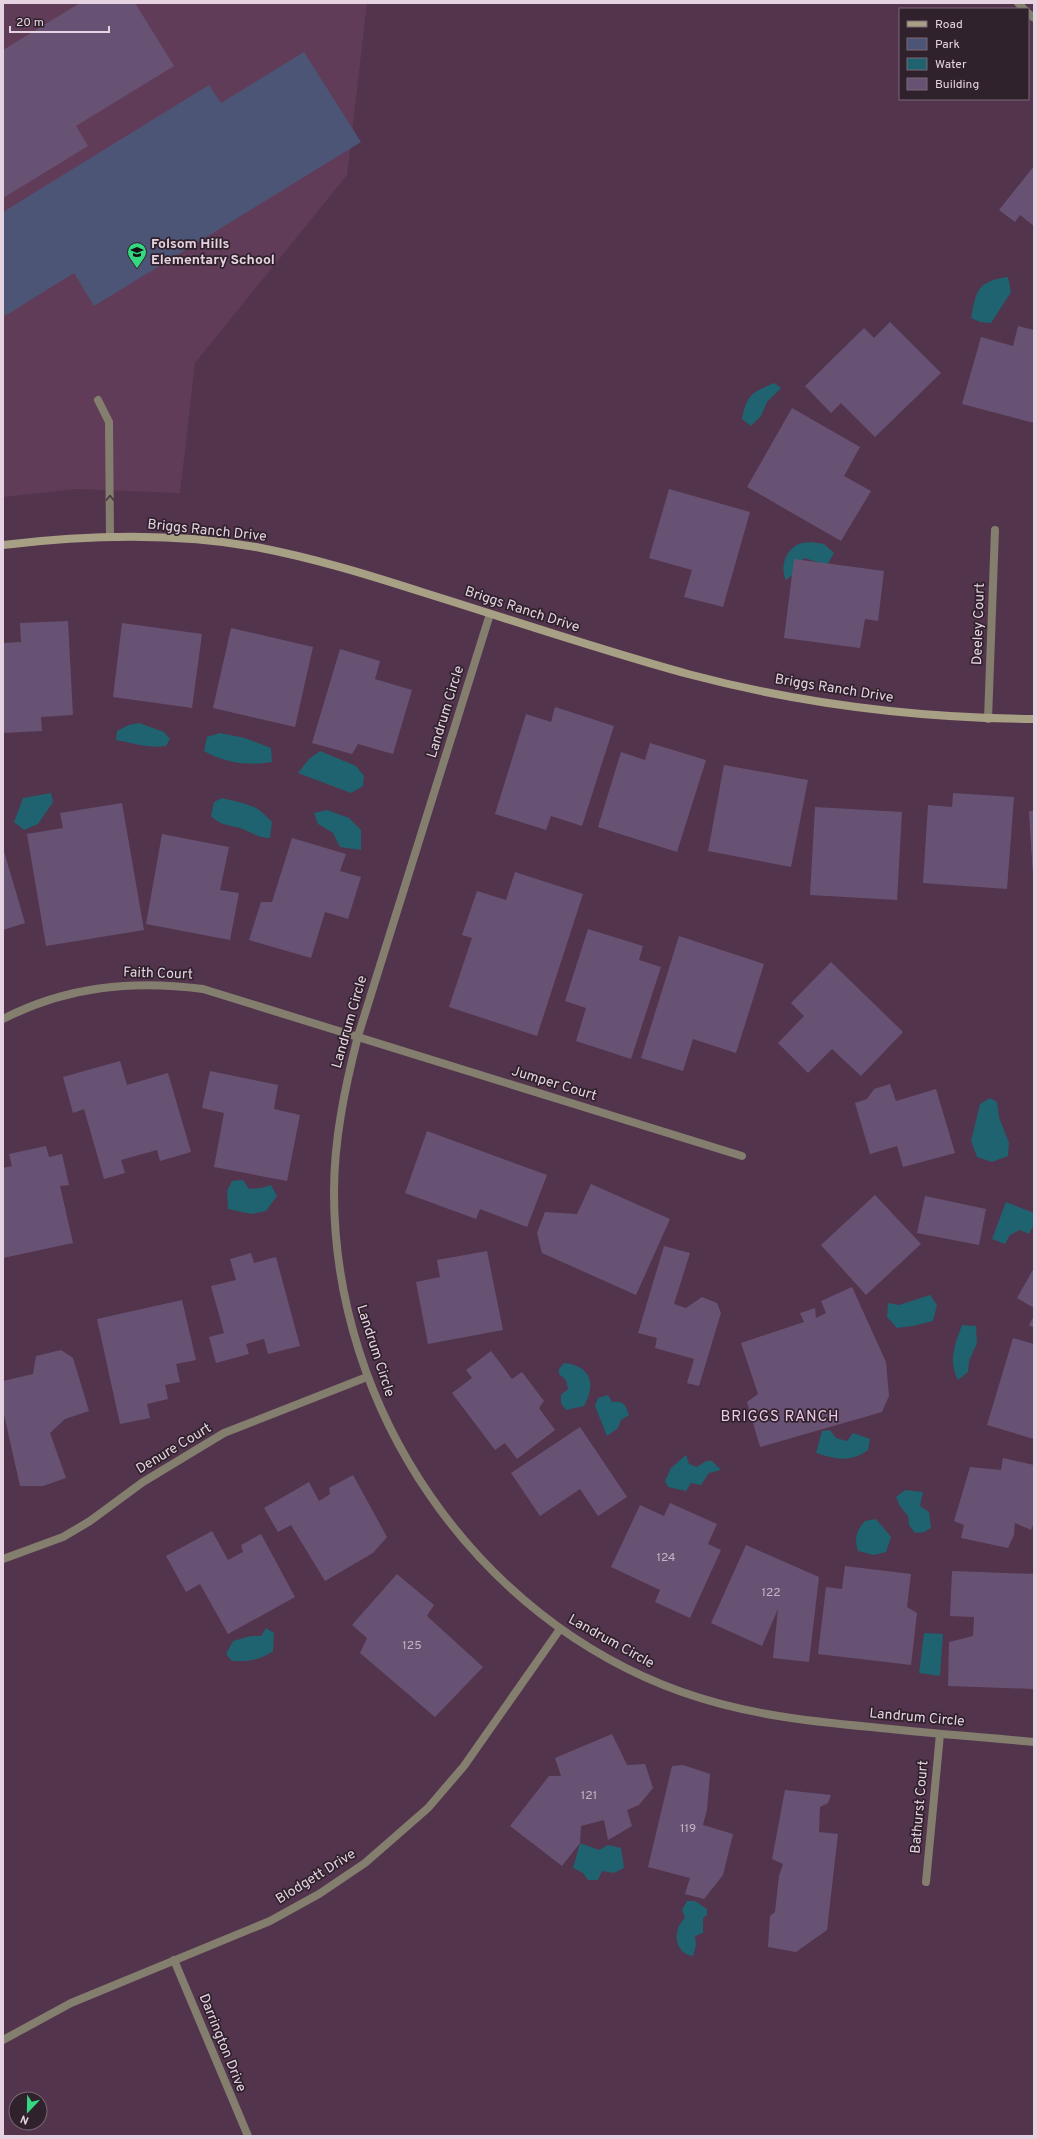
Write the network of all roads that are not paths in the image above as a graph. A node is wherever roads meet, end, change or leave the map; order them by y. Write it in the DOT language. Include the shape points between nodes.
graph roads {
  1 [pos="98,400"];
  2 [pos="995,530"];
  3 [pos="110,537"];
  4 [pos="3,545"];
  5 [pos="490,614"];
  6 [pos="988,719"];
  7 [pos="1034,720"];
  8 [pos="3,1019"];
  9 [pos="358,1036"];
  10 [pos="742,1156"];
  11 [pos="367,1377"];
  12 [pos="3,1559"];
  13 [pos="560,1629"];
  14 [pos="940,1734"];
  15 [pos="1034,1742"];
  16 [pos="926,1882"];
  17 [pos="174,1960"];
  18 [pos="3,2040"];
  19 [pos="248,2136"];
  3 -- 1 [label="street, one-way" via="109,422"];
  2 -- 6 [label="street, Deeley Court"];
  3 -- 4 [label="street, Briggs Ranch Drive"];
  3 -- 5 [label="street, Briggs Ranch Drive" via="171,538 255,547 337,565"];
  5 -- 6 [label="street, Briggs Ranch Drive" via="690,675 786,696 883,711"];
  5 -- 9 [label="street, Landrum Circle"];
  6 -- 7 [label="street, Briggs Ranch Drive"];
  8 -- 9 [label="street, Faith Court" via="47,1000 77,991 108,986 172,985 203,989"];
  9 -- 10 [label="street, Jumper Court"];
  9 -- 11 [label="street, Landrum Circle" via="346,1081 334,1191 337,1247 345,1301"];
  11 -- 12 [label="street, Denure Court" via="224,1433 143,1482 90,1521 63,1537"];
  11 -- 13 [label="street, Landrum Circle" via="383,1415 409,1464 439,1511 475,1554 515,1592"];
  13 -- 14 [label="street, Landrum Circle" via="630,1669 680,1692 733,1708 788,1719"];
  13 -- 17 [label="street, Blodgett Drive" via="464,1766 428,1808 365,1863 319,1894 270,1920"];
  14 -- 15 [label="street, Landrum Circle"];
  14 -- 16 [label="street, Bathurst Court"];
  17 -- 18 [label="street, Blodgett Drive" via="71,2002"];
  17 -- 19 [label="street, Darrington Drive"];
}
